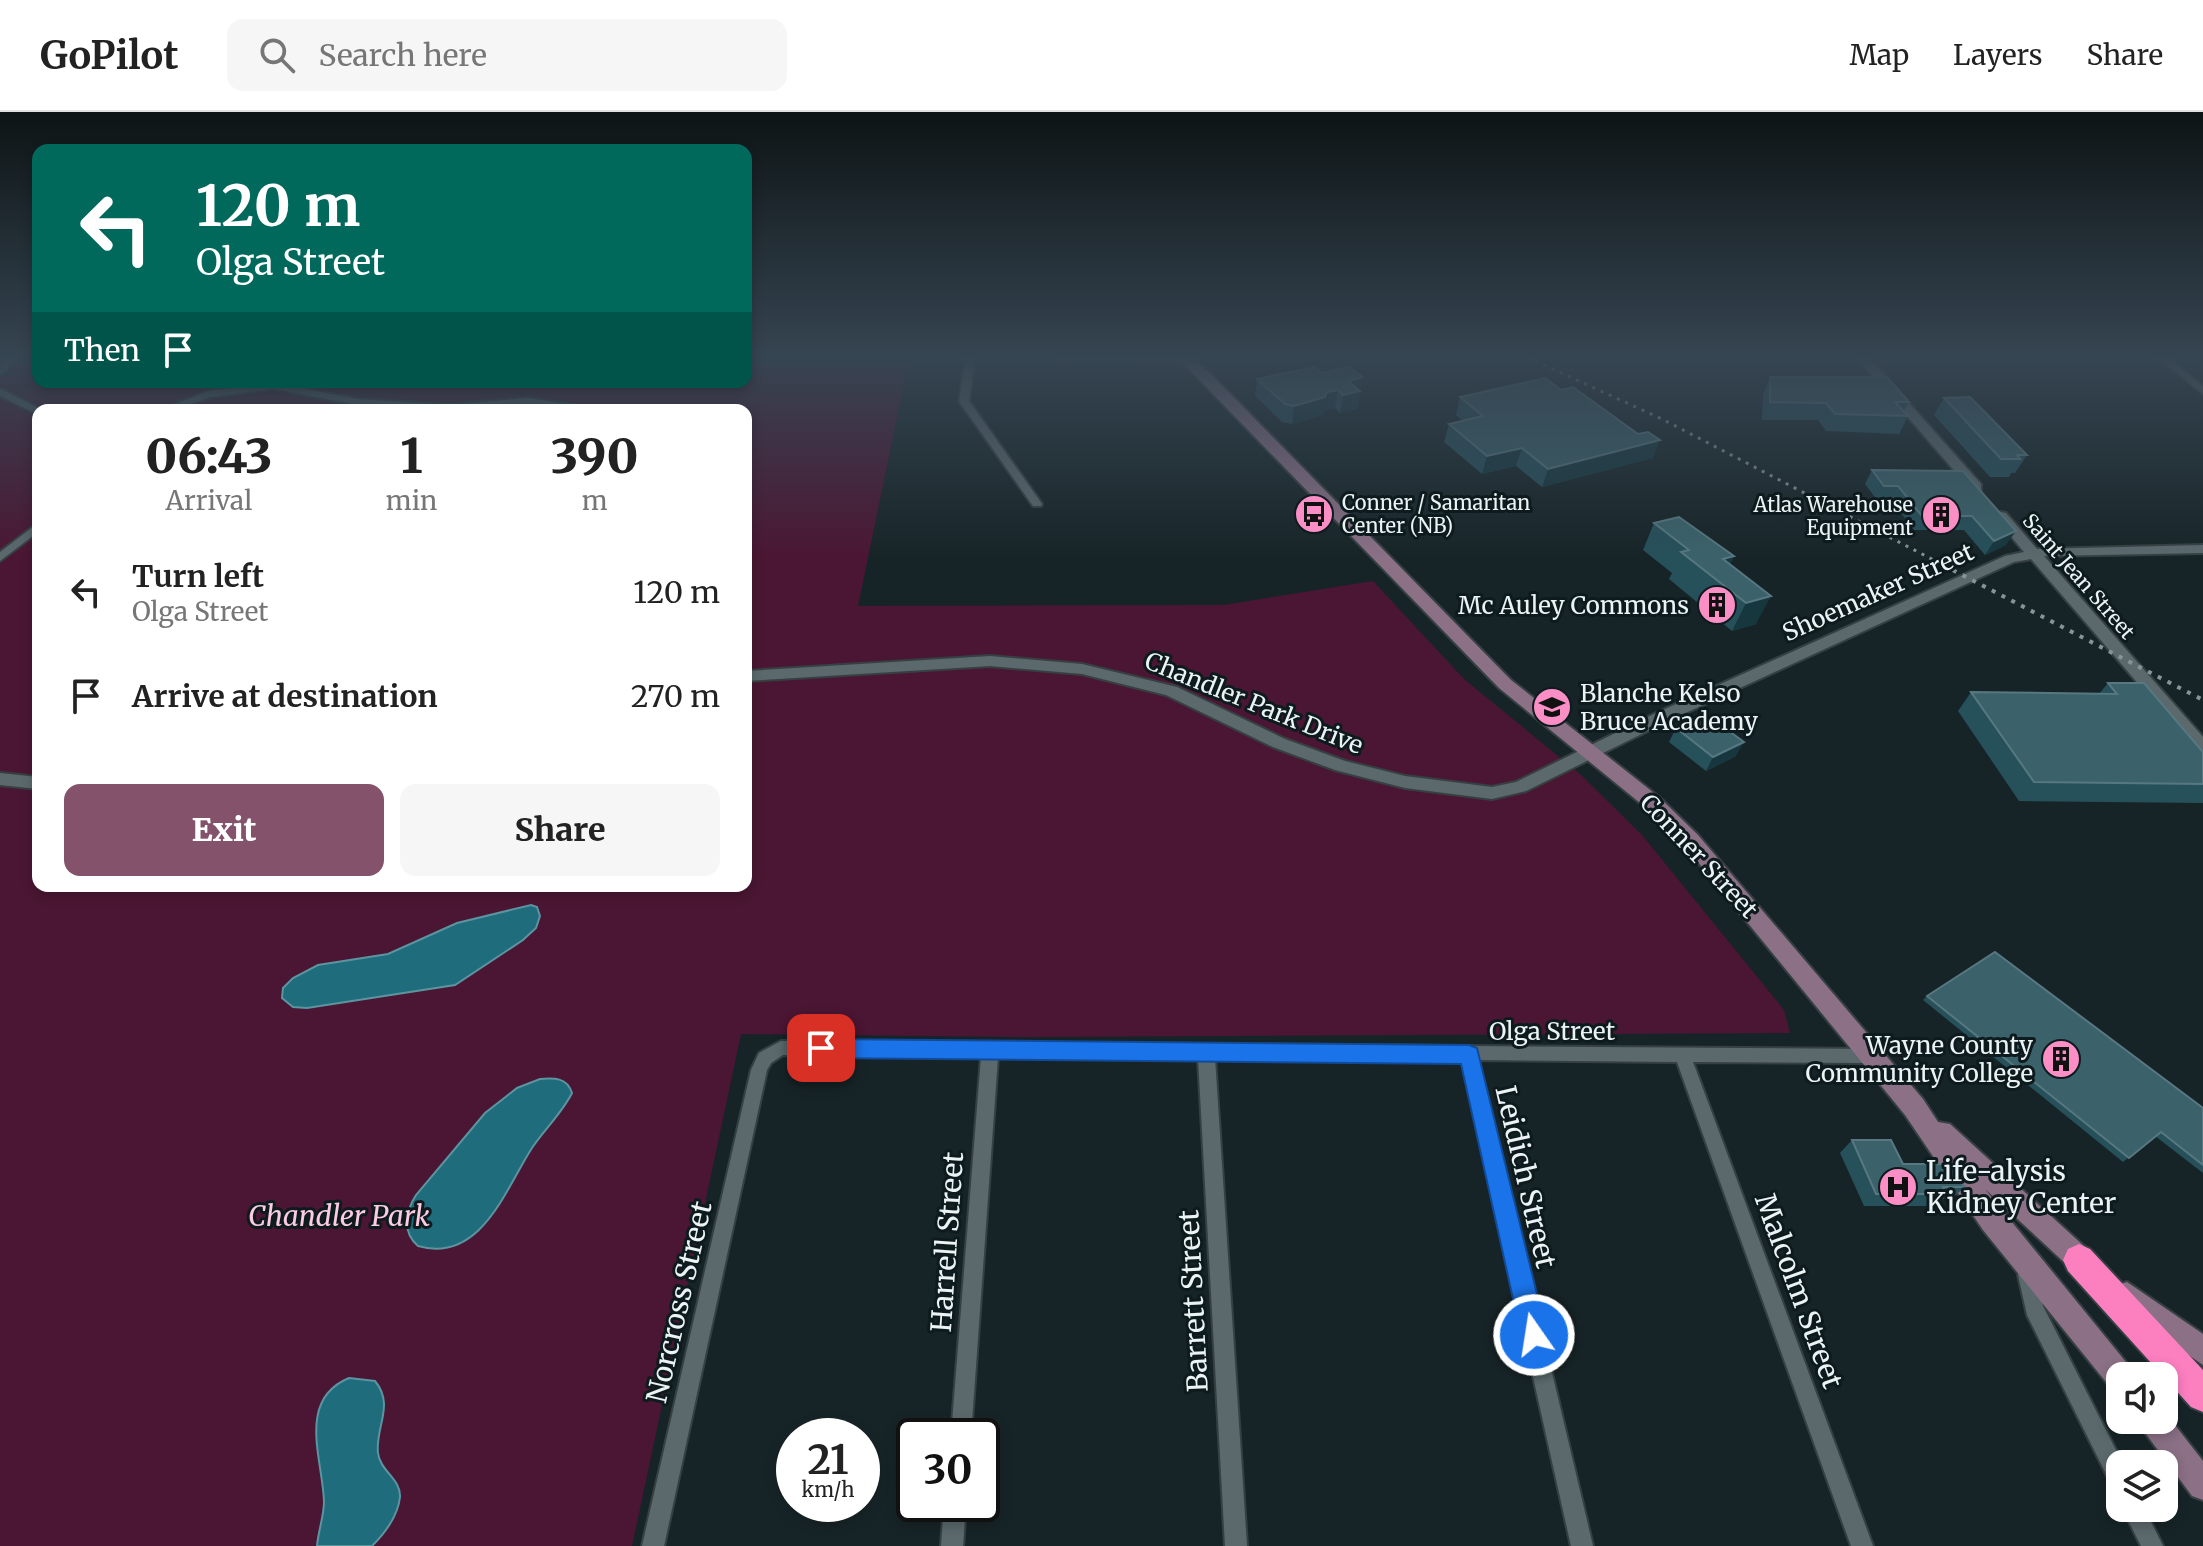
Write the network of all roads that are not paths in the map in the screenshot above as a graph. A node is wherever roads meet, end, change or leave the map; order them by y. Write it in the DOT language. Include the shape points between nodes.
graph roads {
  1 [pos="980,424"];
  2 [pos="1249,424"];
  3 [pos="1921,424"];
  4 [pos="1037,504"];
  5 [pos="32,531"];
  6 [pos="2203,549"];
  7 [pos="2034,553"];
  8 [pos="0,558"];
  9 [pos="752,676"];
  10 [pos="2203,748"];
  11 [pos="1591,752"];
  12 [pos="0,779"];
  13 [pos="32,782"];
  14 [pos="990,1052"];
  15 [pos="1206,1053"];
  16 [pos="1469,1055"];
  17 [pos="1683,1056"];
  18 [pos="1871,1056"];
  19 [pos="759,1070"];
  20 [pos="1914,1107"];
  21 [pos="1992,1221"];
  22 [pos="2079,1260"];
  23 [pos="2203,1351"];
  24 [pos="2108,1362"];
  25 [pos="2203,1395"];
  26 [pos="962,1418"];
  27 [pos="2164,1434"];
  28 [pos="2106,1453"];
  29 [pos="2203,1485"];
  30 [pos="954,1522"];
  31 [pos="2140,1522"];
  32 [pos="653,1546"];
  33 [pos="952,1546"];
  34 [pos="1236,1546"];
  35 [pos="1582,1546"];
  36 [pos="1862,1546"];
  37 [pos="2152,1546"];
  1 -- 4 [label="street"];
  2 -- 11 [label="main road, Conner Street" via="1496,676"];
  3 -- 7 [label="street, Saint Jean Street"];
  5 -- 8 [label="street"];
  6 -- 7 [label="street, Shoemaker Street"];
  7 -- 10 [label="street, Saint Jean Street"];
  7 -- 11 [label="street, Shoemaker Street" via="1967,578"];
  9 -- 11 [label="street, Chandler Park Drive" via="990,661 1082,669 1171,691 1341,766 1482,793 1520,787"];
  11 -- 18 [label="main road, Conner Street" via="1691,840"];
  12 -- 13 [label="street"];
  14 -- 15 [label="street, Olga Street"];
  14 -- 19 [label="street, Olga Street" via="781,1048 765,1058"];
  14 -- 26 [label="street, Harrell Street"];
  15 -- 16 [label="street, Olga Street"];
  15 -- 34 [label="street, Barrett Street"];
  16 -- 17 [label="street, Olga Street"];
  16 -- 35 [label="street, Leidich Street"];
  17 -- 18 [label="street, Olga Street"];
  17 -- 36 [label="street, Malcolm Street"];
  18 -- 20 [label="main road, Conner Street"];
  19 -- 32 [label="street, Norcross Street"];
  20 -- 21 [label="main road, Conner Street"];
  20 -- 22 [label="main road"];
  21 -- 24 [label="main road, Conner Street"];
  21 -- 28 [label="street" via="2030,1280 2034,1308"];
  22 -- 23 [label="main road"];
  22 -- 25 [label="highway"];
  27 -- 29 [label="main road"];
  30 -- 33 [label="street"];
  31 -- 37 [label="street"];
}
